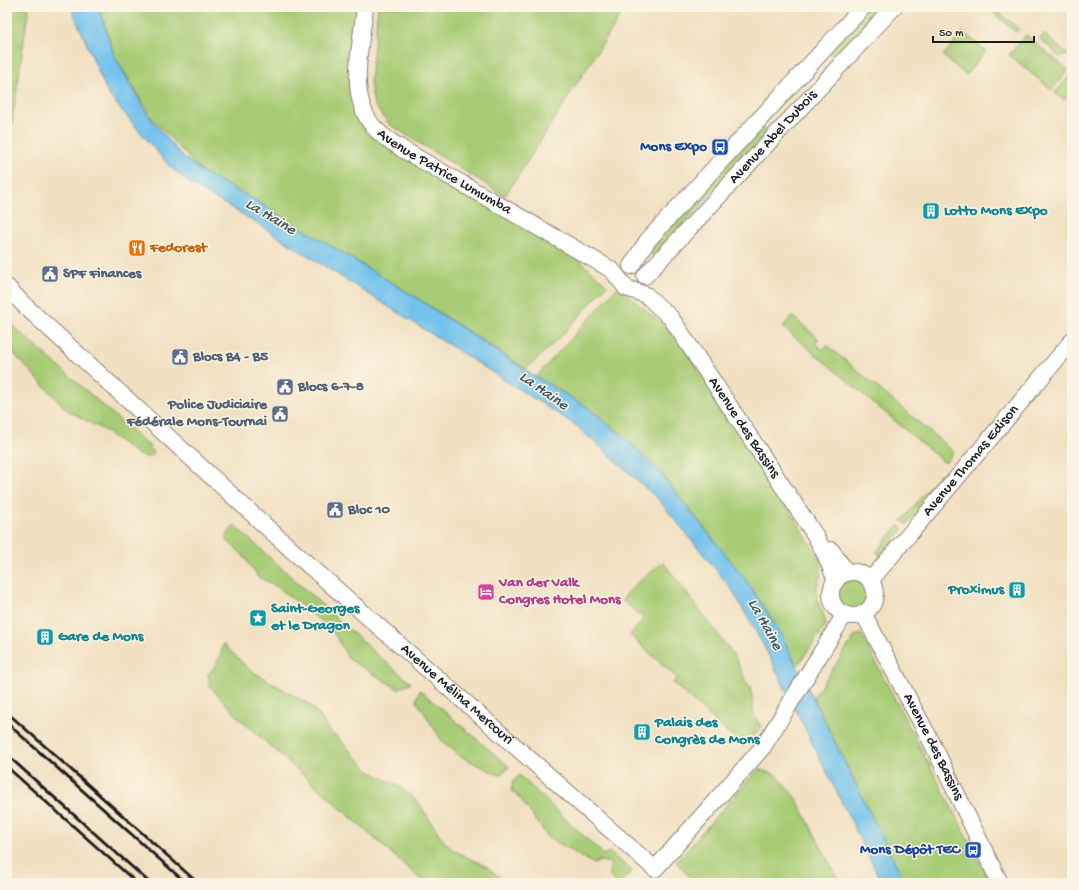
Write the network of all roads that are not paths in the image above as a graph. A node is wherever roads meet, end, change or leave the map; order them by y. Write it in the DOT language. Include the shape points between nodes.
graph roads {
  1 [pos="365,7"];
  2 [pos="371,7"];
  3 [pos="863,7"];
  4 [pos="894,7"];
  5 [pos="636,275"];
  6 [pos="7,287"];
  7 [pos="7,295"];
  8 [pos="24,305"];
  9 [pos="1072,341"];
  10 [pos="841,577"];
  11 [pos="870,581"];
  12 [pos="863,613"];
  13 [pos="845,614"];
  14 [pos="1000,883"];
  1 -- 5 [label="street, Avenue Patrice Lumumba" via="357,85 362,109 382,136 612,270"];
  2 -- 5 [label="street, Avenue Patrice Lumumba" via="364,92 374,120 386,132 605,260"];
  3 -- 5 [label="street, Avenue Abel Dubois" via="648,240"];
  4 -- 5 [label="street, Avenue Abel Dubois"];
  5 -- 10 [label="street, Avenue des Bassins" via="676,315 737,402"];
  6 -- 8 [label="street, Avenue Mélina Mercouri"];
  7 -- 8 [label="street, Avenue Mélina Mercouri"];
  8 -- 13 [label="street, Avenue Mélina Mercouri" via="295,553 655,869 763,748"];
  9 -- 11 [label="street, Avenue Thomas Edison"];
  10 -- 11 [label="street" via="860,573"];
  10 -- 13 [label="street" via="833,586 832,600"];
  11 -- 12 [label="street" via="874,599"];
  12 -- 13 [label="street"];
  12 -- 14 [label="street, Avenue des Bassins" via="932,743"];
}
